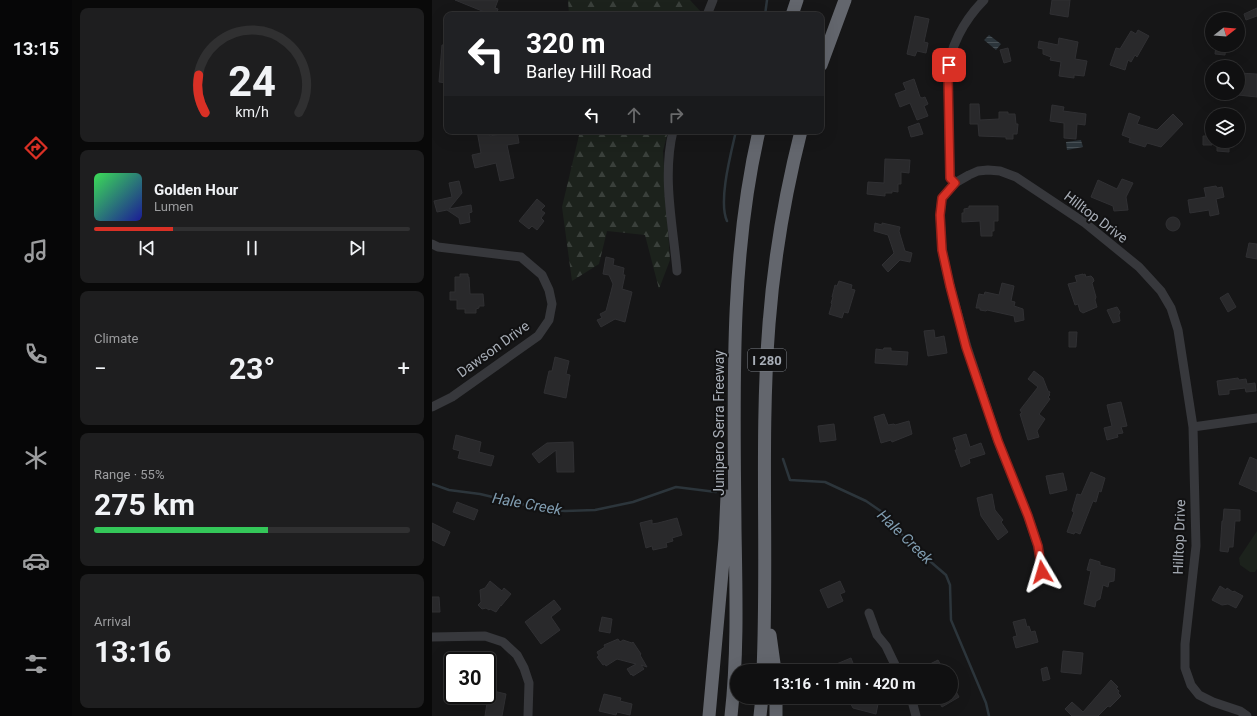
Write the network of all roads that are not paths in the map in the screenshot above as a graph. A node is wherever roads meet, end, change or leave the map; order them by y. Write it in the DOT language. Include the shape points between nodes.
graph roads {
  1 [pos="713,0"];
  2 [pos="797,0"];
  3 [pos="845,0"];
  4 [pos="984,0"];
  5 [pos="708,12"];
  6 [pos="793,12"];
  7 [pos="824,57"];
  8 [pos="672,134"];
  9 [pos="758,134"];
  10 [pos="801,134"];
  11 [pos="955,183"];
  12 [pos="432,244"];
  13 [pos="677,271"];
  14 [pos="432,407"];
  15 [pos="1257,418"];
  16 [pos="1193,427"];
  17 [pos="734,435"];
  18 [pos="1042,572"];
  19 [pos="764,592"];
  20 [pos="869,613"];
  21 [pos="432,637"];
  22 [pos="763,664"];
  23 [pos="774,664"];
  24 [pos="895,664"];
  25 [pos="761,704"];
  26 [pos="776,704"];
  27 [pos="913,704"];
  28 [pos="528,716"];
  29 [pos="709,716"];
  30 [pos="731,716"];
  31 [pos="760,716"];
  32 [pos="776,716"];
  33 [pos="916,716"];
  34 [pos="1247,716"];
  1 -- 5 [label="street"];
  2 -- 6 [label="highway"];
  3 -- 7 [label="highway"];
  4 -- 11 [label="street" via="972,13 961,32 949,65 950,178"];
  8 -- 13 [label="street" via="668,154 668,193"];
  9 -- 17 [label="highway, Junipero Serra Freeway / I 280" via="750,167 742,227 738,278"];
  10 -- 19 [label="highway, I 280" via="783,218 769,325"];
  11 -- 16 [label="street, Hilltop Drive" via="978,171 988,170 1016,177 1085,222 1147,275 1171,308 1178,330"];
  11 -- 18 [label="street, Hilltop Drive" via="942,198 940,215 942,250 950,286 966,347 1038,546"];
  12 -- 14 [label="street, Dawson Drive" via="438,247 521,257 542,275 552,304 548,320 538,336 452,397"];
  15 -- 16 [label="street"];
  16 -- 34 [label="street, Hilltop Drive" via="1196,546 1185,644 1185,668 1191,685 1199,695"];
  17 -- 29 [label="highway"];
  17 -- 30 [label="highway, Junipero Serra Freeway / I 280" via="736,580"];
  19 -- 22 [label="highway, I 280"];
  19 -- 23 [label="highway"];
  20 -- 24 [label="street" via="877,635"];
  21 -- 28 [label="street" via="484,636 503,642 517,655 524,668 529,683"];
  25 -- 31 [label="highway"];
  26 -- 32 [label="highway"];
  27 -- 33 [label="street"];
}
